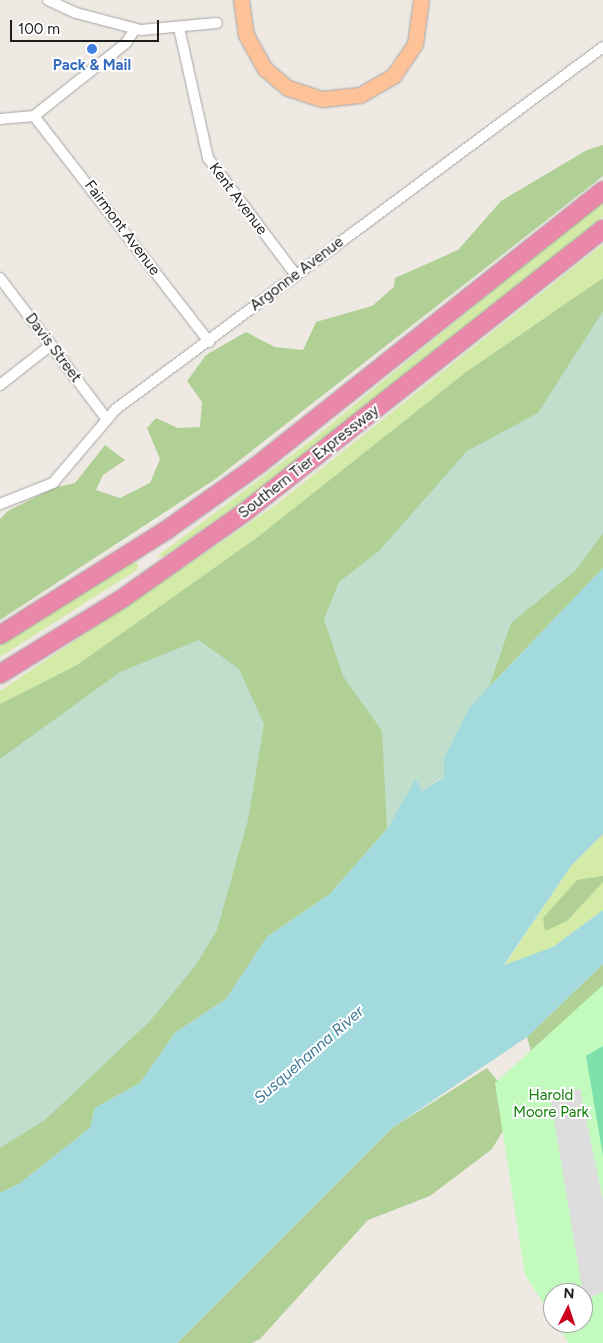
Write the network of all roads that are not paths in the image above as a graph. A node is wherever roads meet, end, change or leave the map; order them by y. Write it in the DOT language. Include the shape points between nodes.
graph roads {
  1 [pos="48,0"];
  2 [pos="241,0"];
  3 [pos="421,0"];
  4 [pos="217,23"];
  5 [pos="179,28"];
  6 [pos="135,29"];
  7 [pos="603,47"];
  8 [pos="34,116"];
  9 [pos="0,119"];
  10 [pos="603,191"];
  11 [pos="603,229"];
  12 [pos="294,274"];
  13 [pos="0,278"];
  14 [pos="208,342"];
  15 [pos="51,345"];
  16 [pos="0,385"];
  17 [pos="106,418"];
  18 [pos="0,504"];
  19 [pos="0,635"];
  20 [pos="0,674"];
  1 -- 6 [label="street" via="76,13"];
  2 -- 3 [label="main road" via="246,35 265,69 298,93 329,99 360,95 394,75 415,44"];
  4 -- 5 [label="street"];
  5 -- 6 [label="street"];
  5 -- 12 [label="street, Kent Avenue" via="208,158"];
  6 -- 8 [label="street" via="126,43"];
  7 -- 12 [label="street, Argonne Avenue"];
  8 -- 9 [label="street"];
  8 -- 14 [label="street, Fairmont Avenue"];
  10 -- 19 [label="highway, Southern Tier Expressway" via="258,465 161,534"];
  11 -- 20 [label="highway, Southern Tier Expressway" via="245,512 123,598"];
  12 -- 14 [label="street, Argonne Avenue"];
  13 -- 15 [label="street, Davis Street"];
  14 -- 17 [label="street, Argonne Avenue"];
  15 -- 16 [label="street"];
  15 -- 17 [label="street, Davis Street"];
  17 -- 18 [label="street, Argonne Avenue" via="53,483"];
}
